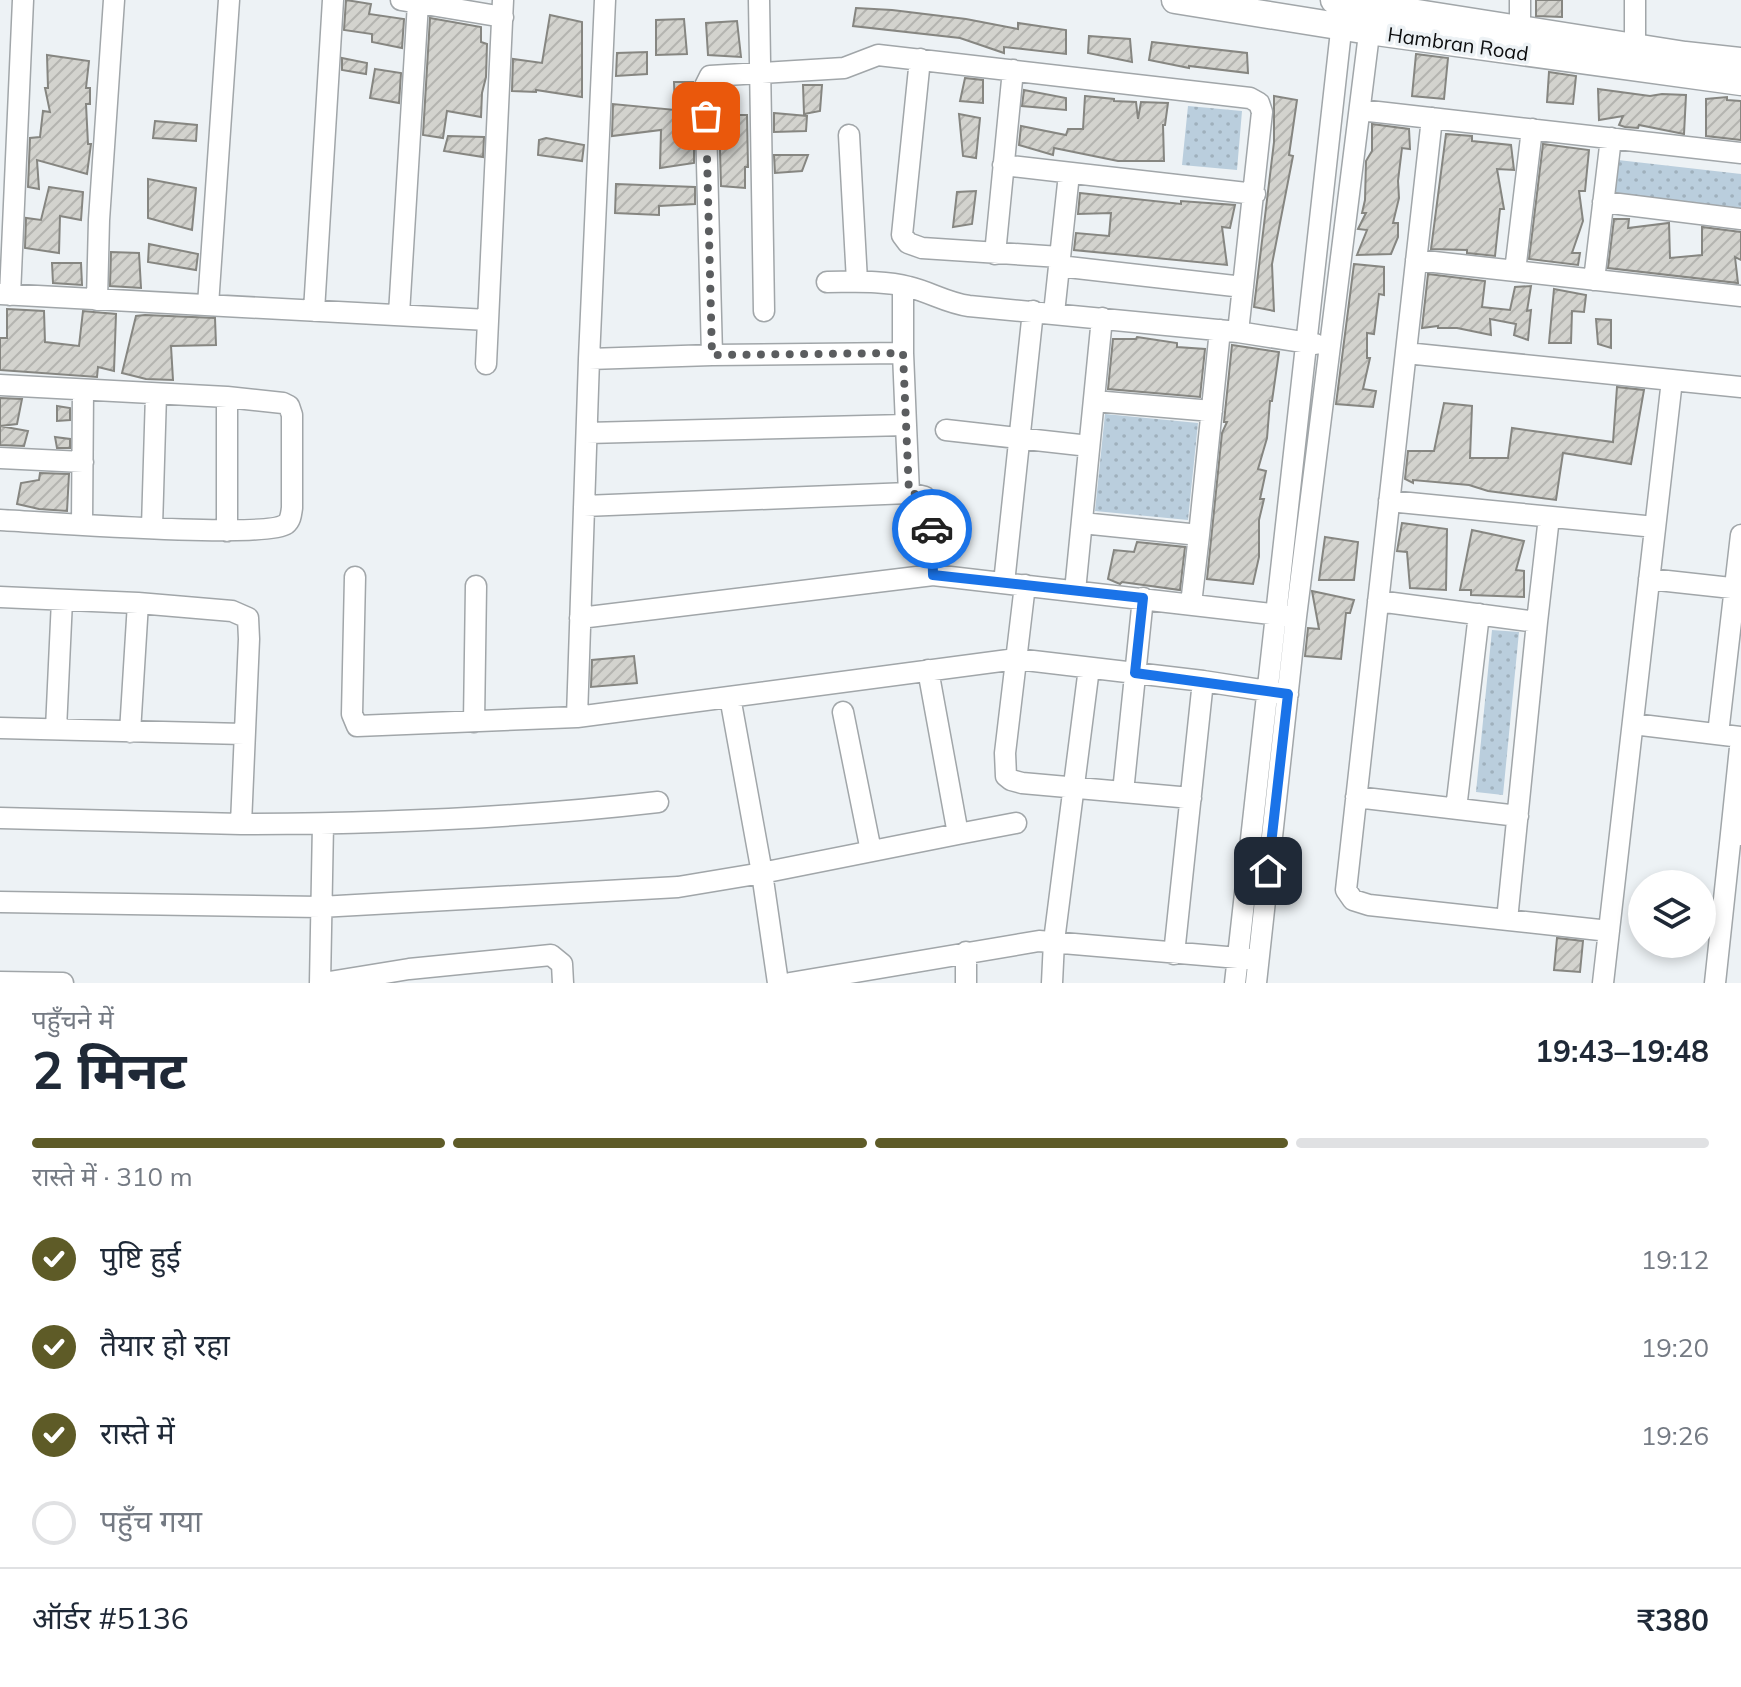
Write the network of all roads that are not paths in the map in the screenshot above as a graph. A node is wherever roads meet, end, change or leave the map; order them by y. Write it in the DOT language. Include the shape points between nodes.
graph roads {
  1 [pos="23,0"];
  2 [pos="114,0"];
  3 [pos="229,0"];
  4 [pos="333,0"];
  5 [pos="605,0"];
  6 [pos="759,0"];
  7 [pos="1175,0"];
  8 [pos="1520,0"];
  9 [pos="1635,0"];
  10 [pos="410,2"];
  11 [pos="503,8"];
  12 [pos="1340,9"];
  13 [pos="1445,9"];
  14 [pos="1370,19"];
  15 [pos="1520,29"];
  16 [pos="1635,47"];
  17 [pos="920,59"];
  18 [pos="1741,61"];
  19 [pos="1013,70"];
  20 [pos="760,71"];
  21 [pos="1741,82"];
  22 [pos="1360,110"];
  23 [pos="1432,118"];
  24 [pos="1532,129"];
  25 [pos="849,135"];
  26 [pos="1611,138"];
  27 [pos="1741,153"];
  28 [pos="8,155"];
  29 [pos="1003,165"];
  30 [pos="1069,174"];
  31 [pos="1255,194"];
  32 [pos="1603,202"];
  33 [pos="1741,219"];
  34 [pos="995,254"];
  35 [pos="1416,260"];
  36 [pos="1059,262"];
  37 [pos="1515,271"];
  38 [pos="1594,280"];
  39 [pos="857,281"];
  40 [pos="827,282"];
  41 [pos="903,286"];
  42 [pos="1243,287"];
  43 [pos="5,295"];
  44 [pos="1741,296"];
  45 [pos="97,300"];
  46 [pos="208,305"];
  47 [pos="314,311"];
  48 [pos="764,311"];
  49 [pos="1033,311"];
  50 [pos="1054,313"];
  51 [pos="399,314"];
  52 [pos="1102,318"];
  53 [pos="488,320"];
  54 [pos="1229,331"];
  55 [pos="1305,342"];
  56 [pos="1331,346"];
  57 [pos="903,353"];
  58 [pos="1406,353"];
  59 [pos="712,355"];
  60 [pos="589,359"];
  61 [pos="486,364"];
  62 [pos="1672,380"];
  63 [pos="0,385"];
  64 [pos="1741,387"];
  65 [pos="83,390"];
  66 [pos="156,394"];
  67 [pos="227,397"];
  68 [pos="1094,401"];
  69 [pos="1212,411"];
  70 [pos="906,425"];
  71 [pos="946,430"];
  72 [pos="587,433"];
  73 [pos="1020,437"];
  74 [pos="1089,446"];
  75 [pos="0,458"];
  76 [pos="83,462"];
  77 [pos="909,493"];
  78 [pos="1389,501"];
  79 [pos="584,506"];
  80 [pos="1549,517"];
  81 [pos="0,520"];
  82 [pos="1082,523"];
  83 [pos="82,524"];
  84 [pos="152,527"];
  85 [pos="1655,527"];
  86 [pos="227,531"];
  87 [pos="1199,535"];
  88 [pos="1741,535"];
  89 [pos="933,575"];
  90 [pos="355,577"];
  91 [pos="1649,579"];
  92 [pos="1014,584"];
  93 [pos="476,586"];
  94 [pos="1738,589"];
  95 [pos="1075,591"];
  96 [pos="0,597"];
  97 [pos="1143,598"];
  98 [pos="62,600"];
  99 [pos="1378,601"];
  100 [pos="138,603"];
  101 [pos="1191,604"];
  102 [pos="1479,614"];
  103 [pos="1286,616"];
  104 [pos="580,618"];
  105 [pos="1537,622"];
  106 [pos="1016,659"];
  107 [pos="1733,666"];
  108 [pos="1089,668"];
  109 [pos="928,670"];
  110 [pos="1135,673"];
  111 [pos="1203,681"];
  112 [pos="1267,691"];
  113 [pos="1288,694"];
  114 [pos="730,697"];
  115 [pos="843,712"];
  116 [pos="577,717"];
  117 [pos="474,722"];
  118 [pos="1633,724"];
  119 [pos="0,728"];
  120 [pos="56,729"];
  121 [pos="130,732"];
  122 [pos="244,734"];
  123 [pos="1718,734"];
  124 [pos="1741,737"];
  125 [pos="1075,788"];
  126 [pos="1123,792"];
  127 [pos="1356,797"];
  128 [pos="1191,798"];
  129 [pos="658,802"];
  130 [pos="1456,809"];
  131 [pos="1518,816"];
  132 [pos="0,818"];
  133 [pos="1016,823"];
  134 [pos="241,824"];
  135 [pos="323,824"];
  136 [pos="958,834"];
  137 [pos="1736,834"];
  138 [pos="871,851"];
  139 [pos="762,873"];
  140 [pos="0,902"];
  141 [pos="320,907"];
  142 [pos="1507,920"];
  143 [pos="1609,931"];
  144 [pos="1731,938"];
  145 [pos="1054,941"];
  146 [pos="966,952"];
  147 [pos="1174,954"];
  148 [pos="1248,959"];
  149 [pos="449,974"];
  150 [pos="871,977"];
  151 [pos="0,982"];
  152 [pos="63,983"];
  153 [pos="328,983"];
  154 [pos="563,983"];
  155 [pos="778,983"];
  156 [pos="790,983"];
  157 [pos="966,983"];
  158 [pos="1052,983"];
  159 [pos="1235,983"];
  160 [pos="1256,983"];
  161 [pos="1603,983"];
  162 [pos="1715,983"];
  1 -- 28 [label="street"];
  2 -- 45 [label="street"];
  3 -- 46 [label="street"];
  4 -- 47 [label="street"];
  5 -- 60 [label="street"];
  6 -- 20 [label="street"];
  7 -- 12 [label="main road, Hambran Road"];
  8 -- 15 [label="street"];
  9 -- 16 [label="street"];
  10 -- 11 [label="street"];
  10 -- 51 [label="street"];
  11 -- 53 [label="street"];
  12 -- 14 [label="main road, Hambran Road"];
  12 -- 55 [label="street"];
  13 -- 14 [label="main road, Hambran Road"];
  13 -- 15 [label="main road, Hambran Road"];
  14 -- 21 [label="main road, Hambran Road"];
  14 -- 22 [label="street"];
  15 -- 16 [label="main road, Hambran Road"];
  16 -- 18 [label="main road, Hambran Road"];
  17 -- 19 [label="street"];
  17 -- 20 [label="street" via="878,55 844,68"];
  17 -- 34 [label="street" via="902,235 922,248"];
  19 -- 29 [label="street"];
  19 -- 31 [label="street" via="1254,99 1262,112"];
  20 -- 48 [label="street"];
  20 -- 59 [label="street" via="715,74 706,80"];
  22 -- 23 [label="street"];
  22 -- 56 [label="street"];
  23 -- 24 [label="street"];
  23 -- 35 [label="street"];
  24 -- 26 [label="street"];
  24 -- 37 [label="street"];
  25 -- 39 [label="street"];
  26 -- 27 [label="street"];
  26 -- 32 [label="street"];
  28 -- 43 [label="street"];
  29 -- 30 [label="street"];
  29 -- 34 [label="street"];
  30 -- 31 [label="street"];
  30 -- 36 [label="street"];
  31 -- 42 [label="street"];
  32 -- 33 [label="street"];
  32 -- 38 [label="street"];
  34 -- 36 [label="street"];
  35 -- 37 [label="street"];
  35 -- 58 [label="street"];
  36 -- 42 [label="street"];
  36 -- 50 [label="street"];
  37 -- 38 [label="street"];
  38 -- 44 [label="street"];
  39 -- 40 [label="street"];
  39 -- 41 [label="street"];
  41 -- 49 [label="street" via="955,304"];
  41 -- 57 [label="street"];
  42 -- 54 [label="street"];
  43 -- 45 [label="street"];
  45 -- 46 [label="street"];
  46 -- 47 [label="street"];
  47 -- 51 [label="street"];
  49 -- 50 [label="street"];
  49 -- 73 [label="street"];
  50 -- 52 [label="street"];
  51 -- 53 [label="street"];
  52 -- 54 [label="street"];
  52 -- 68 [label="street"];
  53 -- 61 [label="street"];
  54 -- 55 [label="street"];
  54 -- 69 [label="street"];
  55 -- 56 [label="street"];
  55 -- 103 [label="street"];
  56 -- 103 [label="street"];
  57 -- 59 [label="street"];
  57 -- 70 [label="street"];
  58 -- 62 [label="street"];
  58 -- 78 [label="street"];
  59 -- 60 [label="street"];
  60 -- 72 [label="street"];
  62 -- 64 [label="street"];
  62 -- 85 [label="street"];
  63 -- 65 [label="street"];
  65 -- 66 [label="street"];
  65 -- 76 [label="street"];
  66 -- 67 [label="street"];
  66 -- 84 [label="street"];
  67 -- 86 [label="street"];
  67 -- 86 [label="street" via="289,406 292,431 290,519 273,529"];
  68 -- 69 [label="street"];
  68 -- 74 [label="street"];
  69 -- 87 [label="street"];
  70 -- 72 [label="street"];
  70 -- 77 [label="street"];
  71 -- 73 [label="street"];
  72 -- 79 [label="street"];
  73 -- 74 [label="street"];
  73 -- 92 [label="street"];
  74 -- 82 [label="street"];
  75 -- 76 [label="street"];
  76 -- 83 [label="street"];
  77 -- 79 [label="street"];
  77 -- 89 [label="street" via="925,497 932,507"];
  78 -- 80 [label="street"];
  78 -- 99 [label="street"];
  79 -- 104 [label="street"];
  80 -- 85 [label="street"];
  80 -- 105 [label="street"];
  81 -- 83 [label="street"];
  82 -- 87 [label="street"];
  82 -- 95 [label="street"];
  83 -- 84 [label="street"];
  84 -- 86 [label="street"];
  85 -- 91 [label="street"];
  87 -- 101 [label="street"];
  88 -- 94 [label="street"];
  89 -- 92 [label="street"];
  89 -- 104 [label="street"];
  90 -- 117 [label="street" via="352,714 357,726"];
  91 -- 94 [label="street"];
  91 -- 118 [label="street"];
  92 -- 95 [label="street"];
  92 -- 106 [label="street"];
  93 -- 117 [label="street"];
  94 -- 107 [label="street"];
  95 -- 97 [label="street"];
  96 -- 98 [label="street"];
  97 -- 101 [label="street"];
  97 -- 110 [label="street"];
  98 -- 100 [label="street"];
  98 -- 120 [label="street"];
  99 -- 102 [label="street"];
  99 -- 127 [label="street"];
  100 -- 121 [label="street"];
  100 -- 122 [label="street" via="232,611 248,618"];
  101 -- 103 [label="street"];
  102 -- 105 [label="street"];
  102 -- 130 [label="street"];
  103 -- 112 [label="street"];
  103 -- 113 [label="street"];
  104 -- 116 [label="street"];
  105 -- 131 [label="street"];
  106 -- 108 [label="street"];
  106 -- 109 [label="street"];
  106 -- 125 [label="street" via="1006,776 1022,783"];
  107 -- 123 [label="street"];
  108 -- 110 [label="street"];
  108 -- 125 [label="street"];
  109 -- 114 [label="street"];
  109 -- 136 [label="street"];
  110 -- 111 [label="street"];
  110 -- 126 [label="street"];
  111 -- 112 [label="street"];
  111 -- 128 [label="street"];
  112 -- 113 [label="street"];
  112 -- 148 [label="street"];
  113 -- 148 [label="street"];
  114 -- 116 [label="street"];
  114 -- 139 [label="street"];
  115 -- 138 [label="street"];
  116 -- 117 [label="street"];
  118 -- 123 [label="street"];
  118 -- 143 [label="street"];
  119 -- 120 [label="street"];
  120 -- 121 [label="street"];
  121 -- 122 [label="street"];
  122 -- 134 [label="street"];
  123 -- 124 [label="street"];
  124 -- 137 [label="street"];
  125 -- 126 [label="street"];
  125 -- 145 [label="street"];
  126 -- 128 [label="street"];
  127 -- 130 [label="street"];
  127 -- 142 [label="street" via="1348,897 1369,905"];
  128 -- 147 [label="street"];
  129 -- 135 [label="street" via="548,814"];
  130 -- 131 [label="street"];
  131 -- 142 [label="street"];
  132 -- 134 [label="street"];
  133 -- 136 [label="street"];
  134 -- 135 [label="street"];
  135 -- 141 [label="street"];
  136 -- 138 [label="street"];
  137 -- 144 [label="street"];
  138 -- 139 [label="street"];
  139 -- 141 [label="street" via="678,887"];
  139 -- 155 [label="street"];
  140 -- 141 [label="street"];
  141 -- 153 [label="street"];
  142 -- 143 [label="street"];
  143 -- 161 [label="street"];
  144 -- 162 [label="street"];
  145 -- 146 [label="street"];
  145 -- 147 [label="street"];
  145 -- 158 [label="street"];
  146 -- 150 [label="street"];
  146 -- 157 [label="street"];
  147 -- 148 [label="street"];
  148 -- 159 [label="street"];
  148 -- 160 [label="street"];
  149 -- 153 [label="street"];
  149 -- 154 [label="street" via="551,955 562,964"];
  150 -- 156 [label="street"];
  151 -- 152 [label="street"];
}
